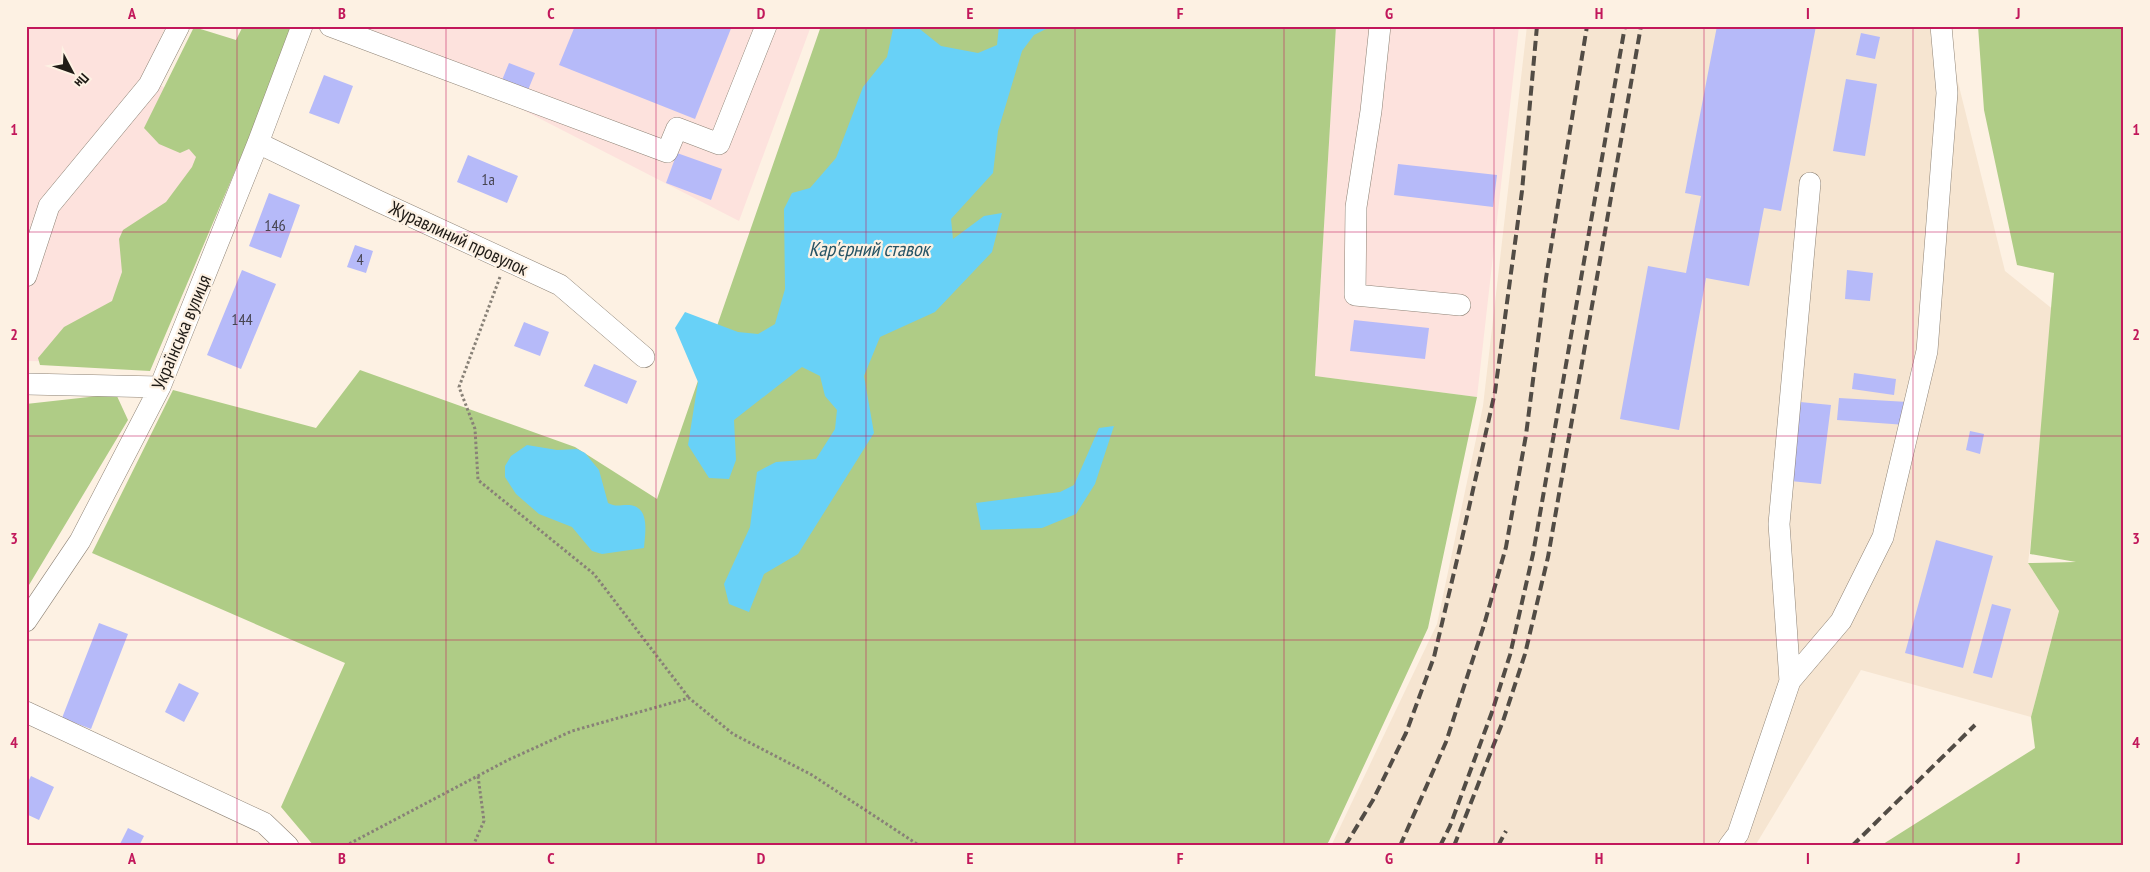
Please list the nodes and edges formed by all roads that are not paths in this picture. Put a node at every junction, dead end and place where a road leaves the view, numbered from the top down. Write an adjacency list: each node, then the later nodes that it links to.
1 (179, 26): 9 (street)
2 (302, 26): 7 (street, Українська вулиця)
3 (330, 26): 4 (street)
4 (766, 26)
5 (1380, 26): 10 (street)
6 (1941, 26): 15 (street)
7 (258, 142): 11 (street, Журавлиний провулок); 13 (street, Українська вулиця)
8 (1810, 183): 15 (street)
9 (28, 266)
10 (1460, 305)
11 (644, 357)
12 (26, 384): 13 (street)
13 (160, 387): 14 (street, Українська вулиця)
14 (26, 621)
15 (1790, 680): 18 (street)
16 (26, 712): 17 (street)
17 (288, 846)
18 (1729, 846)

